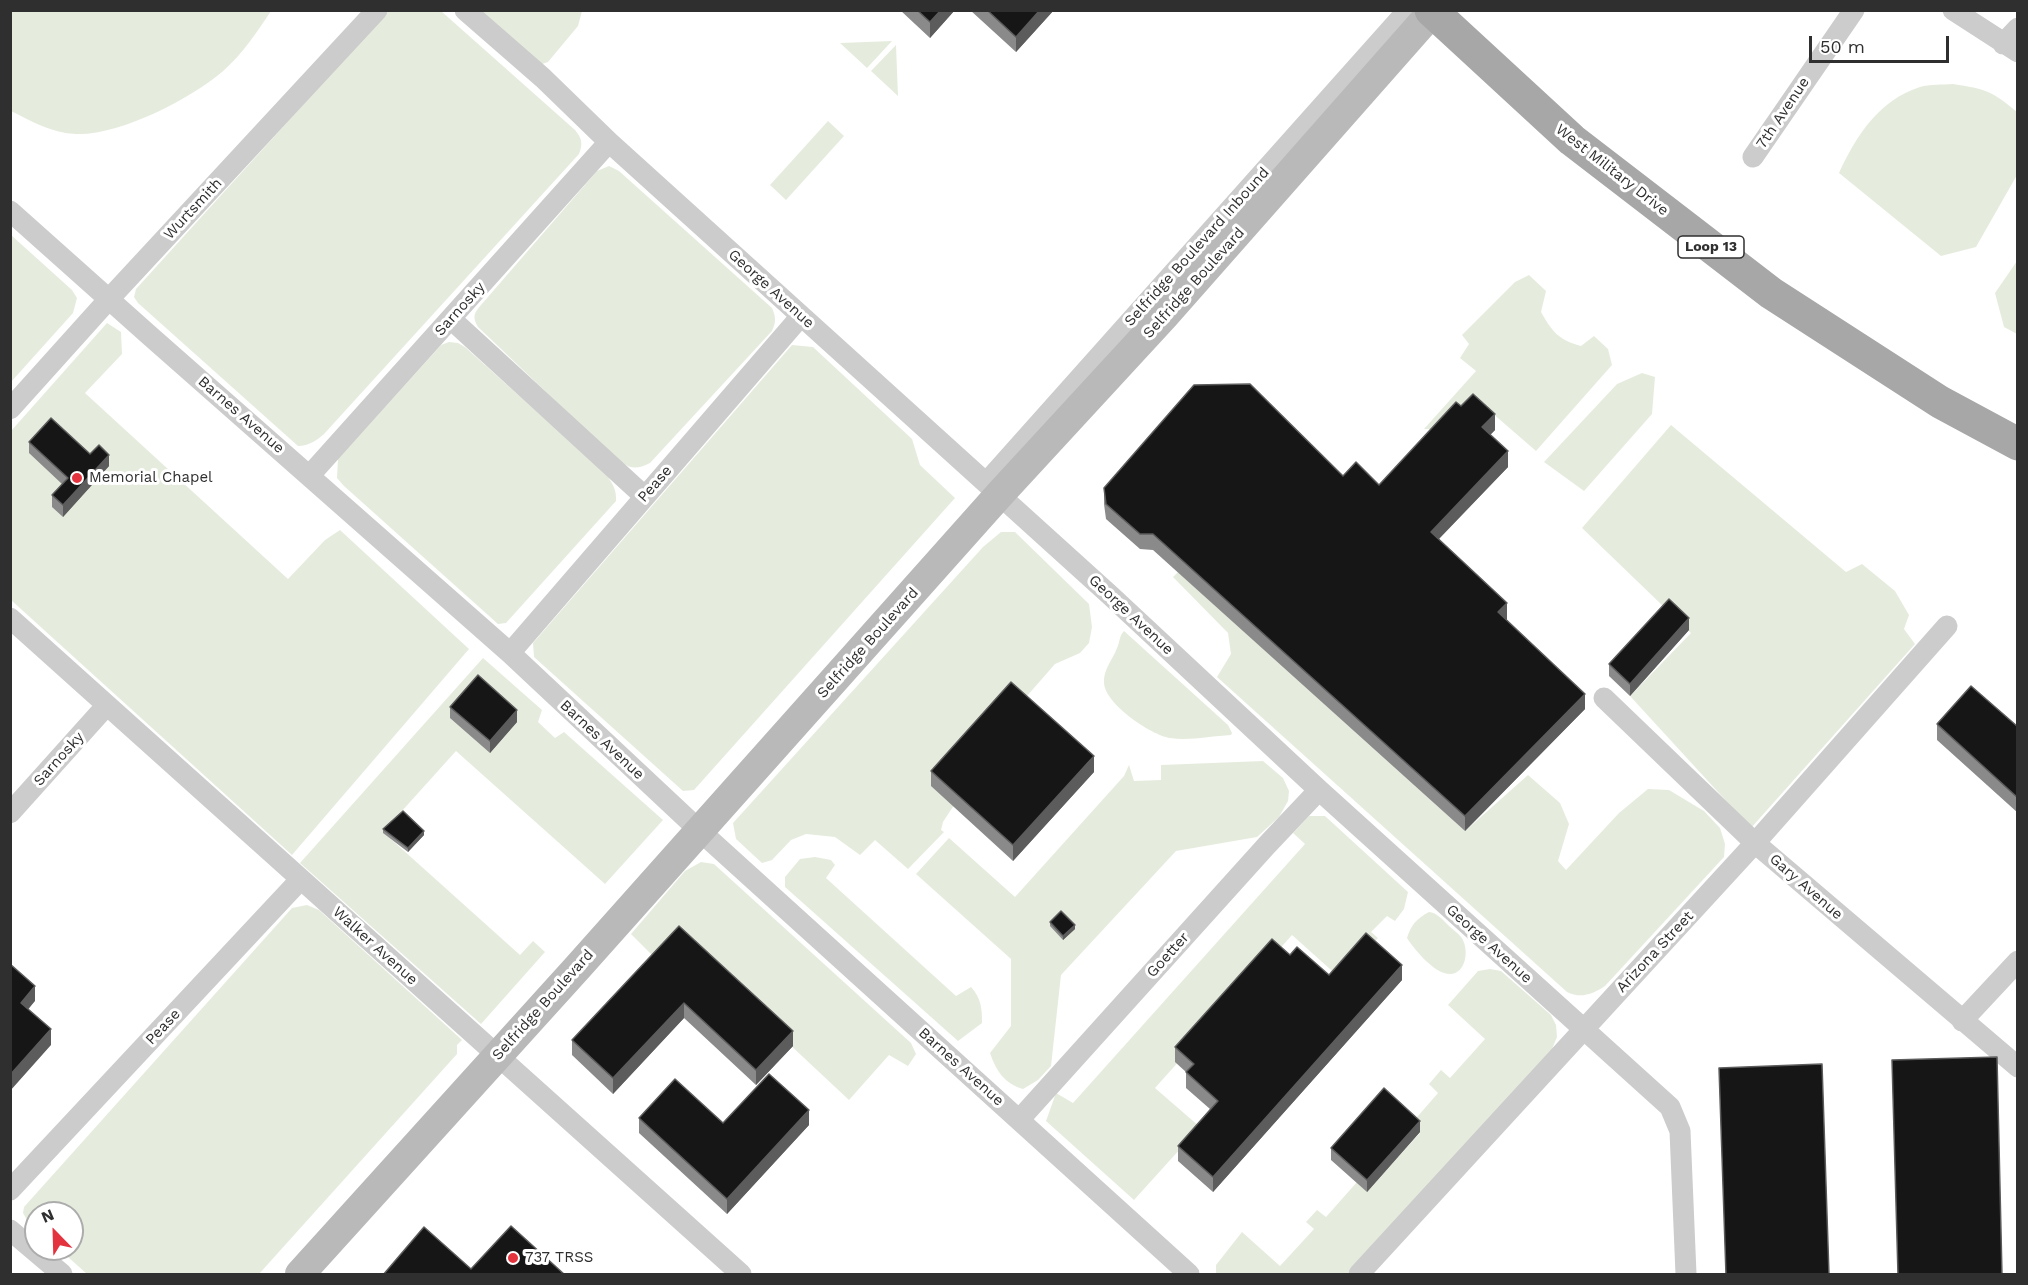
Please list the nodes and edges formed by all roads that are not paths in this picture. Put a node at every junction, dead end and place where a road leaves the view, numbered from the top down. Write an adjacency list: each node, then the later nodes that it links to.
1 (377, 10): 11 (street, Wurtsmith)
2 (465, 10): 8 (street, George Avenue)
3 (1854, 10): 9 (street, 7th Avenue)
4 (1953, 10): 7 (street)
5 (1425, 11): 15 (main road, West Military Drive / Loop 13); 17 (street, Selfridge Boulevard)
6 (2018, 28): 7 (street)
7 (2010, 48)
8 (609, 142): 12 (street, George Avenue); 13 (street, Sarnosky)
9 (1753, 157)
10 (10, 211): 11 (street, Barnes Avenue)
11 (110, 298): 14 (street, Wurtsmith); 16 (street, Barnes Avenue)
12 (801, 316): 17 (street, George Avenue); 18 (street, Pease)
13 (451, 319): 16 (street, Sarnosky); 18 (street)
14 (10, 409)
15 (2018, 444)
16 (310, 475): 21 (street, Barnes Avenue)
17 (993, 489): 24 (street, George Avenue); 26 (street, Selfridge Boulevard)
18 (644, 496): 21 (street, Pease)
19 (10, 618): 23 (street, Walker Avenue)
20 (1947, 626): 27 (street, Arizona Street)
21 (510, 653): 26 (street, Barnes Avenue)
22 (1604, 698): 27 (street, Gary Avenue)
23 (107, 705): 25 (street, Sarnosky); 28 (street, Walker Avenue)
24 (1319, 790): 31 (street, George Avenue); 34 (street, Goetter)
25 (10, 813)
26 (700, 831): 32 (street, Selfridge Boulevard); 34 (street, Barnes Avenue)
27 (1755, 843): 30 (street, Gary Avenue); 31 (street, Arizona Street)
28 (300, 879): 32 (street, Walker Avenue); 35 (street, Pease)
29 (2018, 961): 30 (street)
30 (1962, 1021): 33 (street, Gary Avenue)
31 (1584, 1029): 41 (street, Arizona Street); 42 (street, George Avenue)
32 (498, 1056): 38 (street, Selfridge Boulevard); 39 (street, Walker Avenue)
33 (2018, 1067)
34 (1019, 1120): 40 (street, Barnes Avenue)
35 (10, 1190)
36 (10, 1230): 37 (street)
37 (62, 1275)
38 (300, 1275)
39 (741, 1275)
40 (1189, 1275)
41 (1359, 1275)
42 (1686, 1275)

